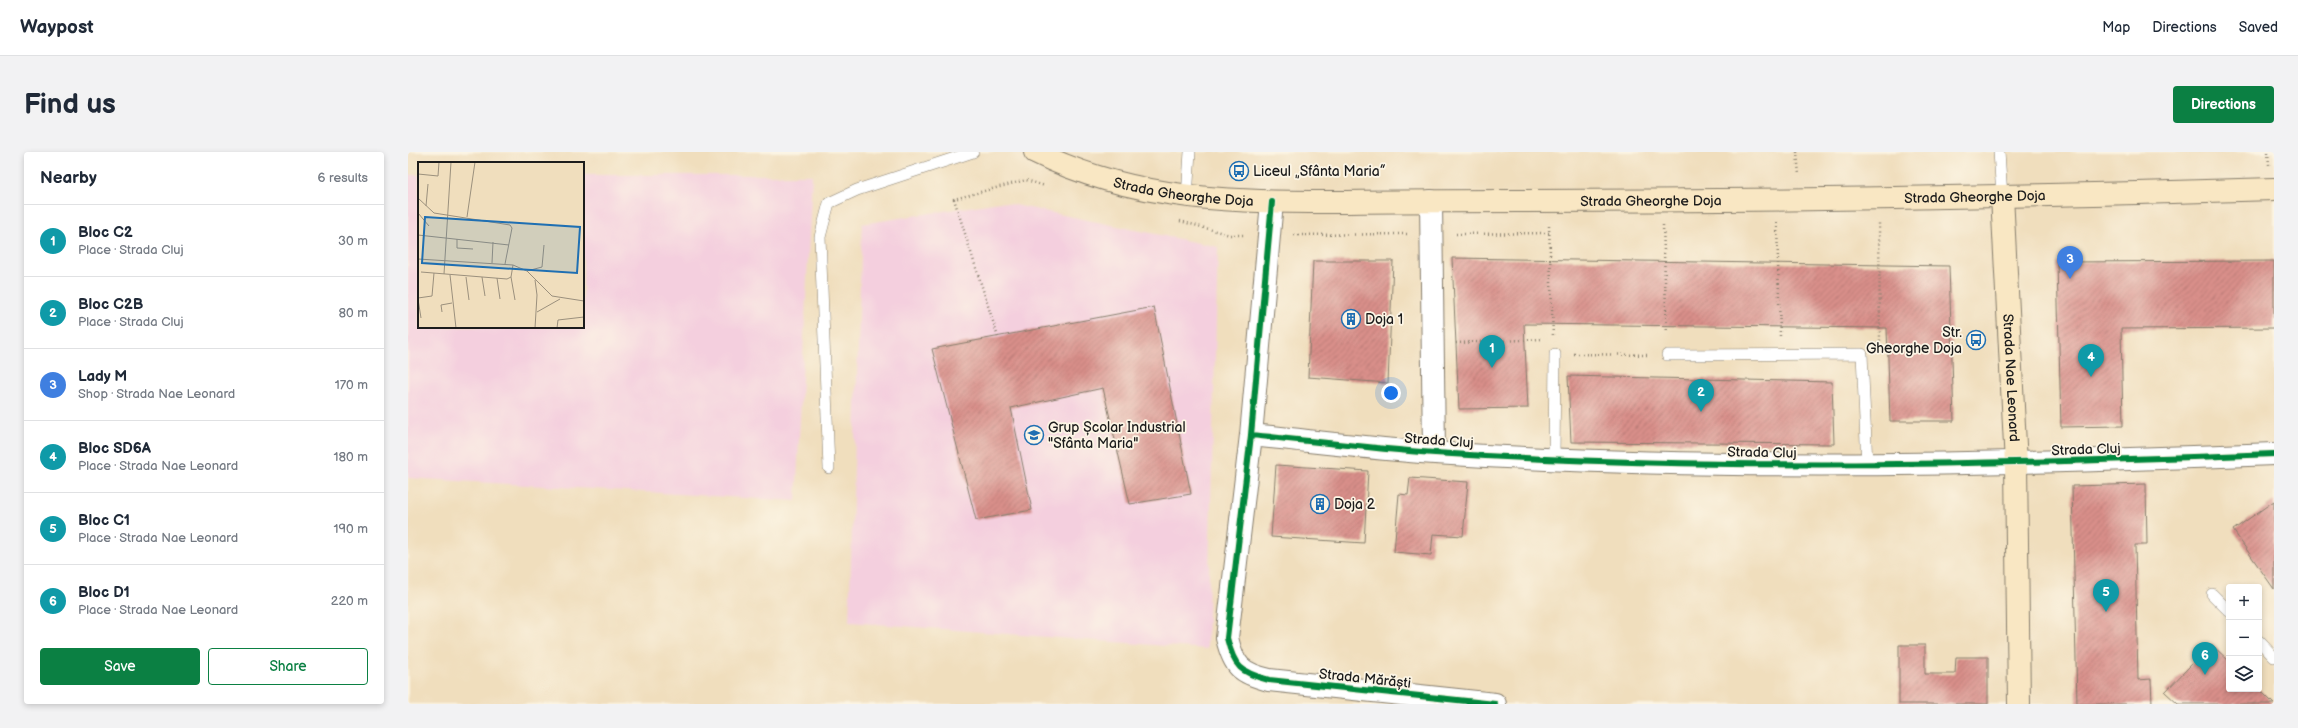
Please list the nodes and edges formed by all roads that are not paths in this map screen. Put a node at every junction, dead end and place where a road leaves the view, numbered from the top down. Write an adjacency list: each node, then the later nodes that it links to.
1 (973, 152): 18 (lane)
2 (1035, 152): 7 (main road, Strada Gheorghe Doja)
3 (1190, 152): 7 (lane)
4 (1999, 152): 6 (lane)
5 (2274, 189): 6 (main road, Strada Gheorghe Doja)
6 (2002, 196): 8 (main road, Strada Gheorghe Doja); 16 (main road, Strada Nae Leonard)
7 (1187, 198): 9 (main road, Strada Gheorghe Doja)
8 (1431, 201): 9 (main road, Strada Gheorghe Doja); 13 (street, Strada Cluj)
9 (1272, 202): 12 (street)
10 (1555, 354): 15 (lane)
11 (1667, 355): 17 (lane)
12 (1251, 435): 13 (street, Strada Cluj); 23 (street, Strada Mărăști)
13 (1434, 453): 15 (street, Strada Cluj)
14 (2274, 454): 16 (street, Strada Cluj)
15 (1554, 458): 17 (street, Strada Cluj)
16 (2016, 464): 17 (street, Strada Cluj); 24 (main road, Strada Nae Leonard)
17 (1867, 465)
18 (829, 468)
19 (2212, 594): 20 (lane)
20 (2226, 608)
21 (2262, 645): 22 (lane)
22 (2274, 657)
23 (1495, 704)
24 (2019, 704)

